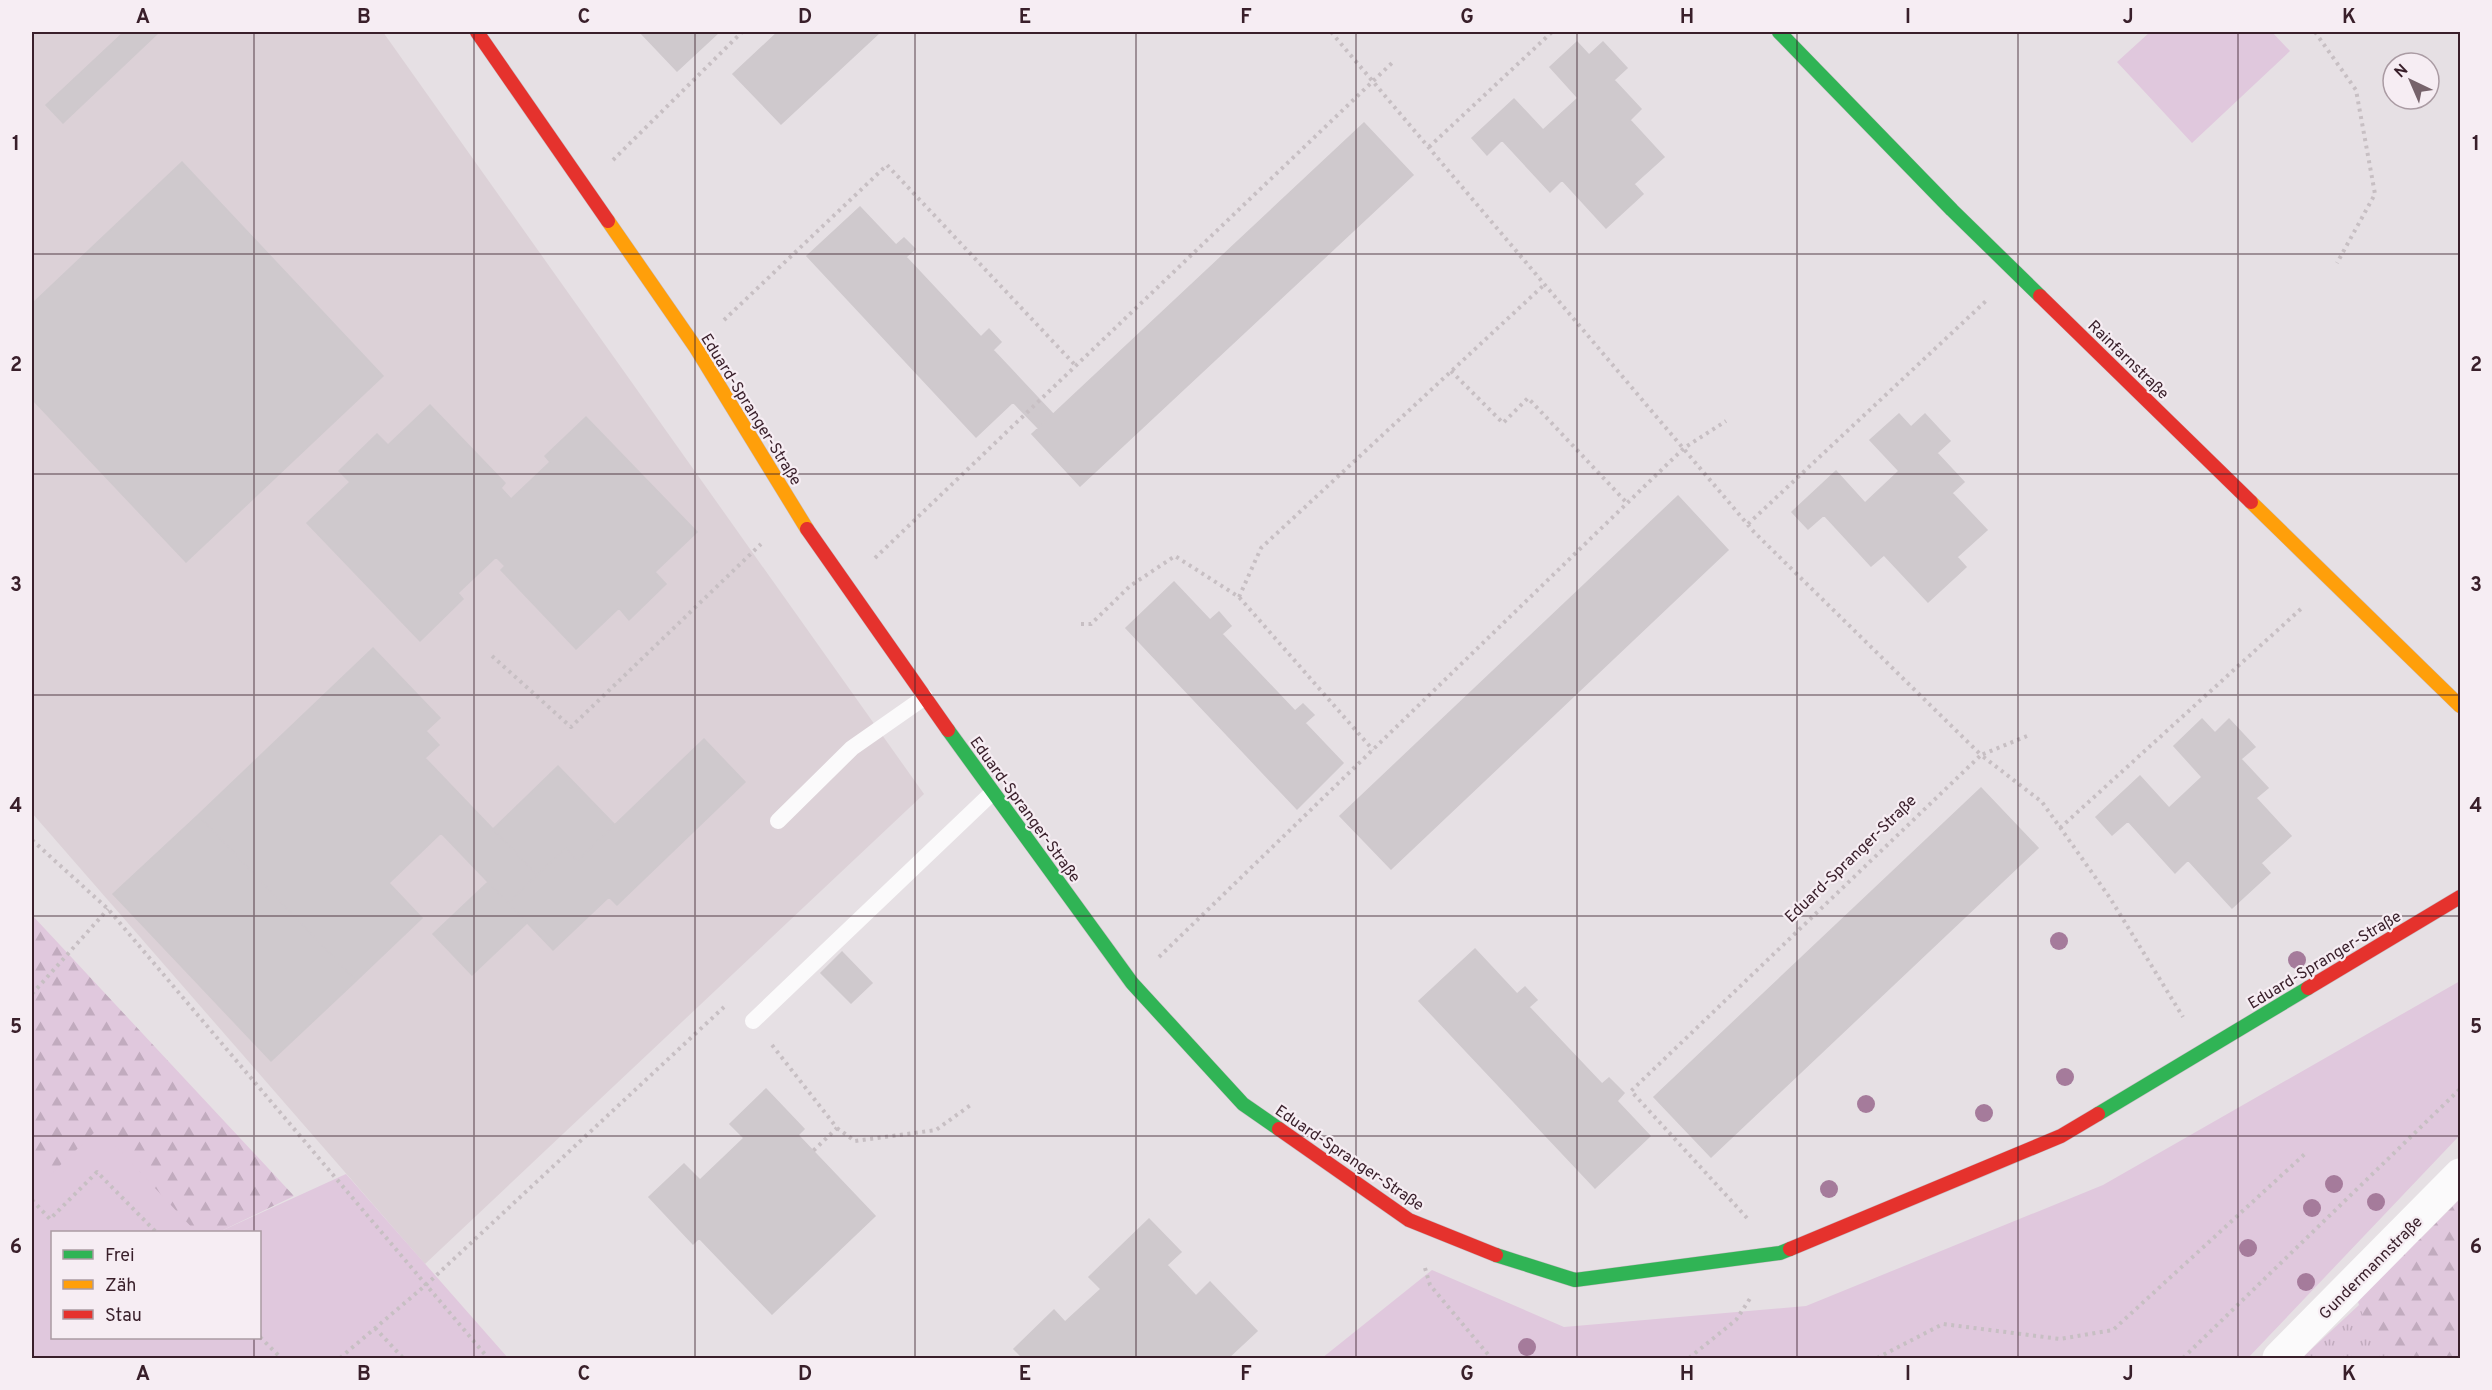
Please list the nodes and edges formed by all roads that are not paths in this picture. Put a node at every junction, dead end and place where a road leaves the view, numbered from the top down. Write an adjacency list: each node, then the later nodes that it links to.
1 (477, 32): 3 (street, Eduard-Spranger-Straße)
2 (1779, 32): 4 (street, Rainfarnstraße)
3 (925, 697): 5 (street, Eduard-Spranger-Straße); 6 (lane)
4 (2460, 705)
5 (992, 793): 7 (street, Eduard-Spranger-Straße); 8 (lane)
6 (778, 821)
7 (2460, 897)
8 (753, 1021)
9 (2460, 1175): 10 (street, Gundermannstraße)
10 (2279, 1359)

